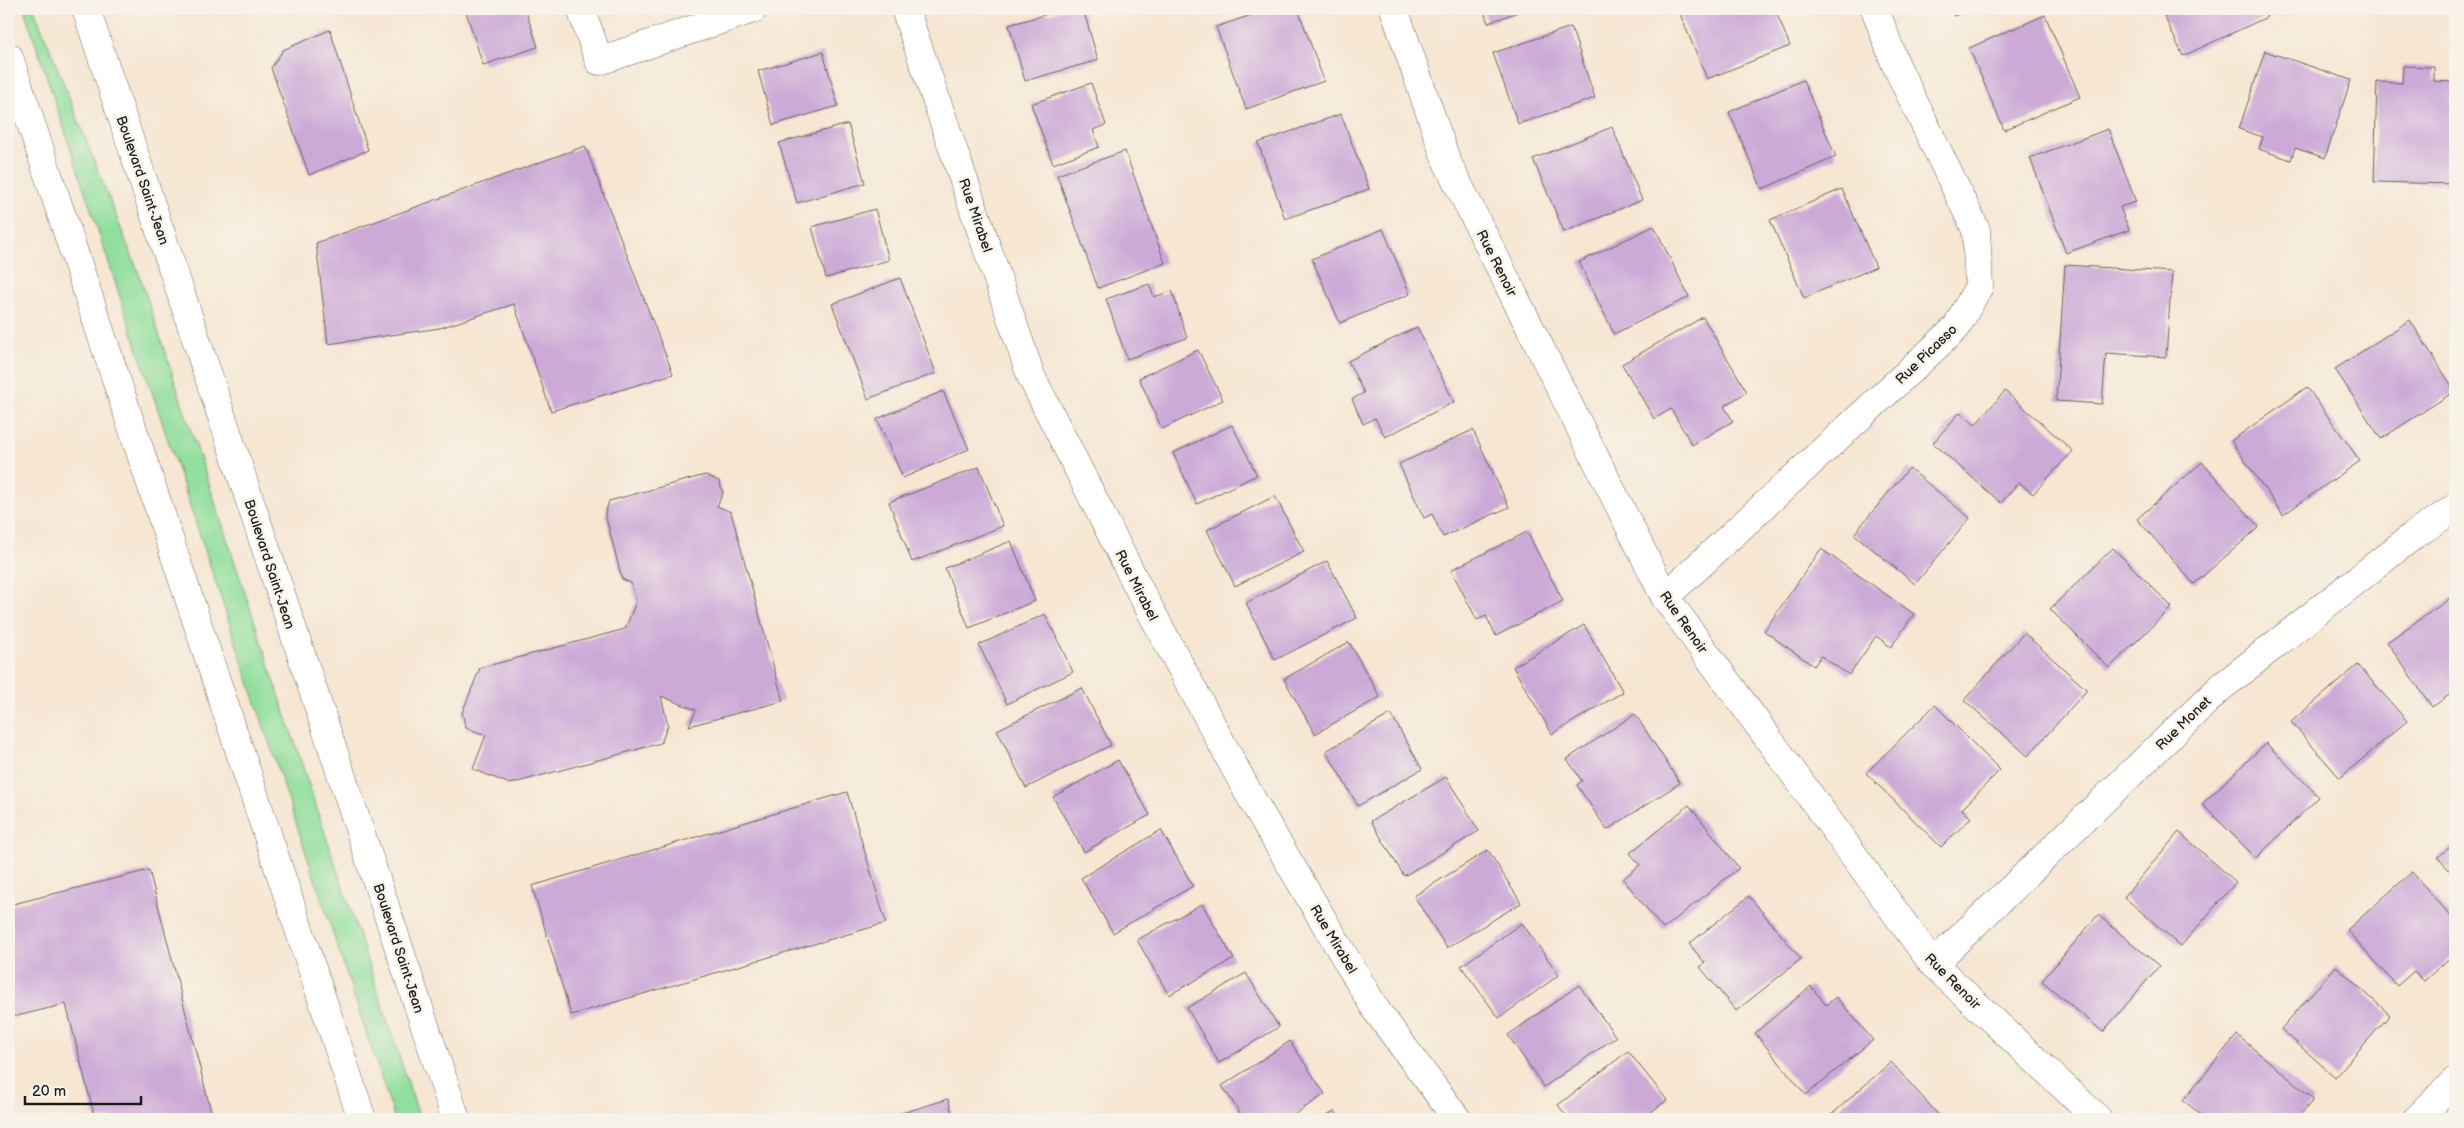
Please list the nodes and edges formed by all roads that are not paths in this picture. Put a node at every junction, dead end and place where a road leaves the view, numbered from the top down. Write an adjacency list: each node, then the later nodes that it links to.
1 (86, 9): 13 (street, Boulevard Saint-Jean)
2 (581, 9): 3 (street)
3 (753, 9)
4 (905, 9): 14 (street, Rue Mirabel)
5 (1394, 9): 9 (street, Rue Renoir)
6 (1875, 9): 9 (street, Rue Picasso)
7 (9, 57): 12 (street)
8 (2455, 508): 10 (street, Rue Monet)
9 (1665, 597): 10 (street, Rue Renoir)
10 (1933, 964): 15 (street, Rue Renoir)
11 (2455, 1081): 16 (street)
12 (362, 1119)
13 (456, 1119)
14 (1457, 1119)
15 (2098, 1119)
16 (2417, 1119)

